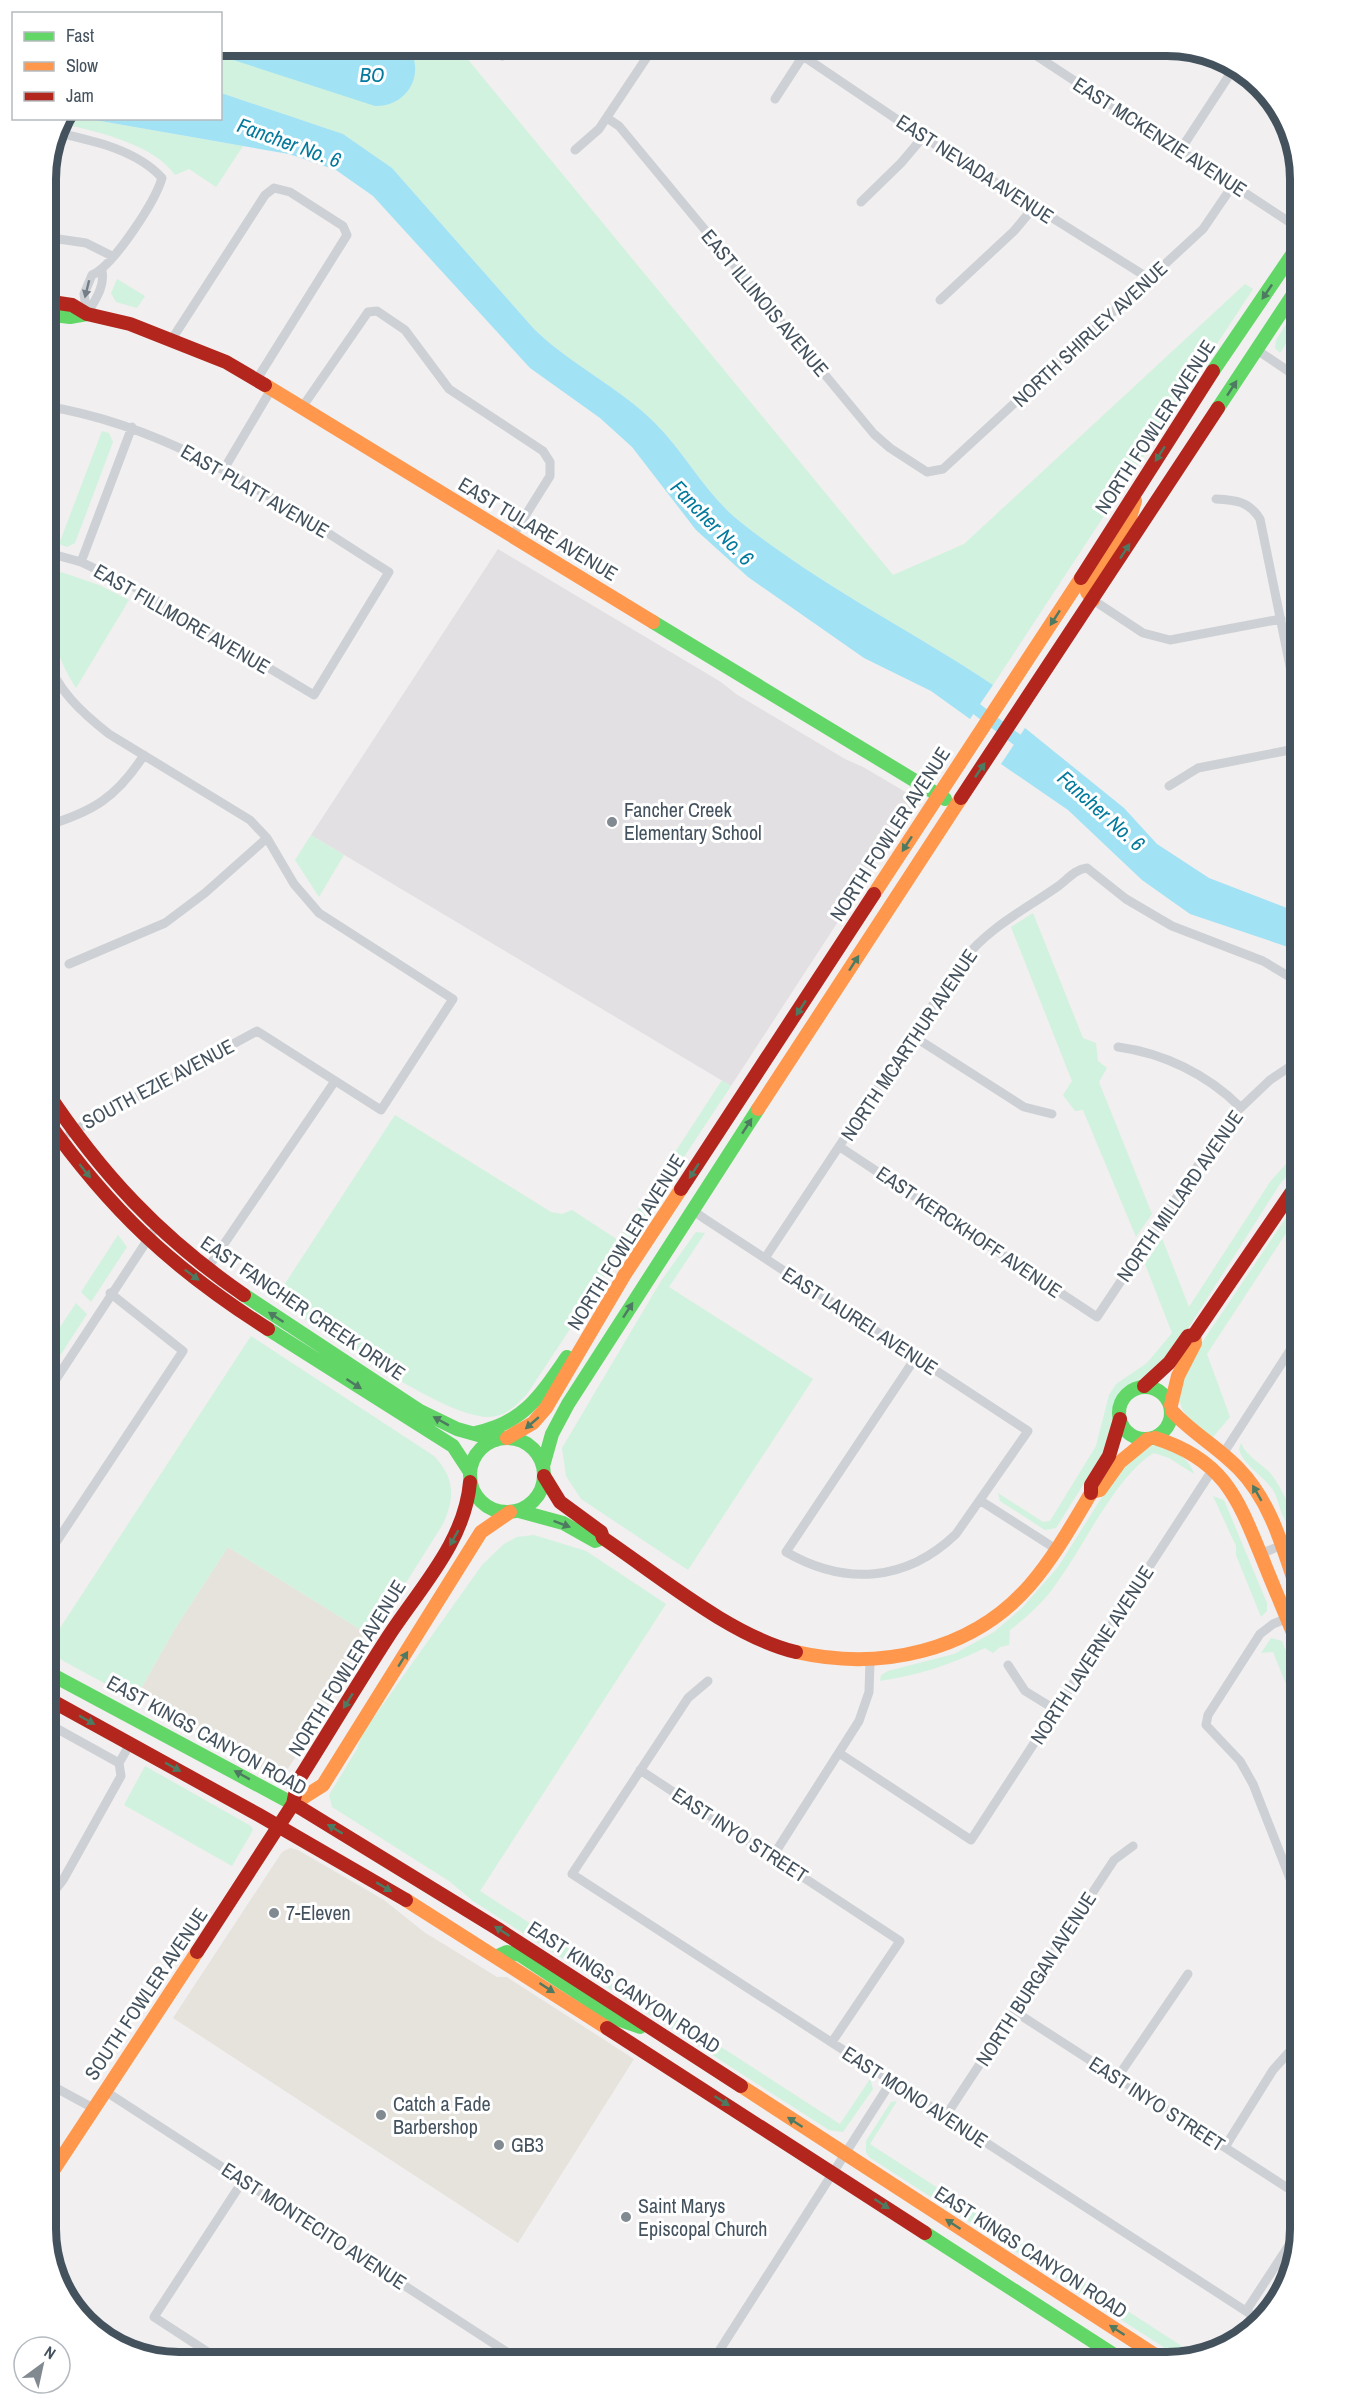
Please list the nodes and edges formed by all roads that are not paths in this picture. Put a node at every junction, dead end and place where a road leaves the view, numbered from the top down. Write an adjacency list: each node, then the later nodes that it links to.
1 (648, 56): 6 (street)
2 (803, 56): 5 (street); 8 (street, EAST NEVADA AVENUE)
3 (1037, 56): 9 (street, EAST MCKENZIE AVENUE)
4 (1230, 73): 9 (street)
5 (775, 99)
6 (607, 118): 10 (street); 33 (street, EAST ILLINOIS AVENUE)
7 (64, 135): 16 (street)
8 (923, 137): 12 (street); 13 (street, EAST NEVADA AVENUE)
9 (1180, 149): 11 (street, EAST MCKENZIE AVENUE)
10 (575, 150)
11 (1233, 185): 14 (street, EAST MCKENZIE AVENUE); 18 (street, NORTH SHIRLEY AVENUE)
12 (861, 202)
13 (1034, 207): 18 (street, EAST NEVADA AVENUE); 20 (street)
14 (1290, 222)
15 (56, 239): 16 (street)
16 (112, 256): 22 (street)
17 (1290, 258): 34 (main road, NORTH FOWLER AVENUE, one-way to 34)
18 (1150, 279): 33 (street, NORTH SHIRLEY AVENUE)
19 (1290, 299): 25 (main road, NORTH FOWLER AVENUE)
20 (940, 300)
21 (56, 303): 22 (main road, EAST TULARE AVENUE)
22 (87, 314): 23 (main road, EAST TULARE AVENUE); 24 (main road, EAST TULARE AVENUE)
23 (56, 315)
24 (172, 339): 27 (main road, EAST TULARE AVENUE); 27 (street)
25 (1257, 350): 26 (street); 39 (main road, NORTH FOWLER AVENUE, one-way to 25)
26 (1290, 372)
27 (257, 379): 28 (main road, EAST TULARE AVENUE)
28 (272, 388): 29 (main road, EAST TULARE AVENUE); 32 (street)
29 (303, 406): 36 (main road, EAST TULARE AVENUE); 36 (street)
30 (56, 408): 31 (street, EAST PLATT AVENUE)
31 (132, 427): 32 (street, EAST PLATT AVENUE); 38 (street)
32 (224, 469): 43 (street, EAST PLATT AVENUE)
33 (936, 472)
34 (1140, 485): 39 (main road); 47 (main road, NORTH FOWLER AVENUE, one-way to 47)
35 (1216, 499): 40 (street)
36 (512, 537): 47 (main road, EAST TULARE AVENUE)
37 (56, 555): 38 (street, EAST FILLMORE AVENUE)
38 (81, 562): 43 (street, EAST FILLMORE AVENUE)
39 (1093, 600): 40 (street); 48 (main road, NORTH FOWLER AVENUE, one-way to 39)
40 (1281, 619): 41 (street)
41 (1290, 655)
42 (56, 683): 45 (street)
43 (314, 696)
44 (1290, 750): 46 (street)
45 (144, 754): 49 (street); 50 (street)
46 (1169, 786)
47 (939, 795): 48 (main road, EAST TULARE AVENUE); 70 (main road, NORTH FOWLER AVENUE, one-way to 70)
48 (956, 806): 65 (main road, NORTH FOWLER AVENUE, one-way to 48)
49 (56, 822)
50 (267, 838): 51 (street); 56 (street)
51 (69, 964)
52 (1290, 977): 53 (street, NORTH MCARTHUR AVENUE)
53 (913, 1036): 59 (street); 63 (street, NORTH MCARTHUR AVENUE)
54 (1118, 1047): 58 (street)
55 (1290, 1067): 58 (street, NORTH MILLARD AVENUE)
56 (335, 1082): 60 (street, SOUTH EZIE AVENUE); 69 (street)
57 (56, 1106): 60 (main road, EAST FANCHER CREEK DRIVE)
58 (1240, 1107): 72 (street, NORTH MILLARD AVENUE)
59 (1052, 1114)
60 (72, 1131): 62 (street, SOUTH EZIE AVENUE); 66 (main road, EAST FANCHER CREEK DRIVE)
61 (56, 1134): 62 (main road, EAST FANCHER CREEK DRIVE)
62 (60, 1140): 67 (main road, EAST FANCHER CREEK DRIVE, one-way to 67)
63 (840, 1147): 68 (street, NORTH MCARTHUR AVENUE); 72 (street, EAST KERCKHOFF AVENUE)
64 (1290, 1195): 73 (main road)
65 (692, 1210): 68 (street, EAST LAUREL AVENUE); 85 (main road, NORTH FOWLER AVENUE, one-way to 65)
66 (156, 1227): 67 (street); 69 (main road, EAST FANCHER CREEK DRIVE)
67 (146, 1239): 71 (street); 86 (main road, EAST FANCHER CREEK DRIVE, one-way to 86)
68 (765, 1258): 75 (street, EAST LAUREL AVENUE)
69 (207, 1269): 80 (main road, EAST FANCHER CREEK DRIVE, one-way to 69)
70 (626, 1274): 80 (main road); 82 (main road, NORTH FOWLER AVENUE, one-way to 82)
71 (110, 1293): 76 (street); 92 (street)
72 (1097, 1317)
73 (1194, 1335): 77 (main road); 78 (main road)
74 (1290, 1351): 83 (street)
75 (916, 1357): 88 (street, EAST LAUREL AVENUE); 88 (street)
76 (56, 1378)
77 (1144, 1386): 78 (main road); 79 (main road)
78 (1171, 1408): 81 (main road); 83 (main road)
79 (1120, 1419): 81 (main road); 87 (main road)
80 (467, 1434): 82 (main road, EAST FANCHER CREEK DRIVE)
81 (1151, 1438): 84 (main road); 87 (main road)
82 (501, 1439): 85 (main road); 86 (main road)
83 (1223, 1455): 93 (main road, one-way to 83)
84 (1213, 1469): 95 (main road); 104 (street, NORTH LAVERNE AVENUE)
85 (544, 1471): 89 (main road); 90 (main road)
86 (470, 1477): 89 (main road); 110 (main road, NORTH FOWLER AVENUE, one-way to 110)
87 (1092, 1492): 94 (main road)
88 (981, 1501): 94 (street)
89 (514, 1512): 90 (main road, one-way to 90); 110 (main road, one-way to 89)
90 (603, 1538): 99 (main road)
91 (1290, 1542): 93 (street)
92 (56, 1543)
93 (1281, 1546): 95 (street); 96 (main road)
94 (1056, 1549): 99 (main road)
95 (1261, 1554): 97 (main road)
96 (1290, 1571)
97 (1290, 1608)
98 (1290, 1618): 114 (street)
99 (870, 1662): 107 (street)
100 (1008, 1665): 104 (street)
101 (56, 1677): 110 (main road, EAST KINGS CANYON ROAD, one-way to 101)
102 (708, 1681): 109 (street)
103 (56, 1703): 106 (main road, EAST KINGS CANYON ROAD, one-way to 106)
104 (1056, 1710): 107 (street, NORTH LAVERNE AVENUE)
105 (56, 1728): 108 (street)
106 (130, 1743): 108 (street); 111 (main road, EAST KINGS CANYON ROAD, one-way to 111)
107 (839, 1753): 113 (street)
108 (119, 1763): 115 (street)
109 (640, 1770): 113 (street, EAST INYO STREET); 120 (street, EAST MONO AVENUE)
110 (293, 1804): 111 (main road, SOUTH FOWLER AVENUE); 119 (main road, EAST KINGS CANYON ROAD, one-way to 110)
111 (279, 1827): 116 (main road, EAST KINGS CANYON ROAD, one-way to 116); 125 (main road, SOUTH FOWLER AVENUE)
112 (1133, 1846): 118 (street, NORTH BURGAN AVENUE)
113 (773, 1856): 120 (street, EAST INYO STREET)
114 (1290, 1878)
115 (56, 1886)
116 (498, 1956): 119 (main road); 131 (main road, EAST KINGS CANYON ROAD, one-way to 131)
117 (1188, 1974): 122 (street)
118 (1014, 2011): 122 (street, EAST INYO STREET); 127 (street, NORTH BURGAN AVENUE)
119 (656, 2032): 129 (main road, EAST KINGS CANYON ROAD, one-way to 119)
120 (832, 2042): 123 (street, EAST MONO AVENUE)
121 (1290, 2051): 128 (street)
122 (1118, 2078): 128 (street, EAST INYO STREET)
123 (891, 2082): 127 (street, EAST MONO AVENUE); 129 (street)
124 (56, 2088): 126 (street)
125 (105, 2091): 126 (main road, SOUTH FOWLER AVENUE); 132 (street, EAST MONTECITO AVENUE)
126 (93, 2108): 130 (main road, SOUTH FOWLER AVENUE)
127 (945, 2117): 135 (street, EAST MONO AVENUE)
128 (1225, 2148): 133 (street, EAST INYO STREET)
129 (844, 2154): 131 (street); 141 (main road, EAST KINGS CANYON ROAD, one-way to 129)
130 (56, 2167)
131 (833, 2172): 139 (street); 140 (main road, EAST KINGS CANYON ROAD, one-way to 140)
132 (244, 2179): 137 (street); 138 (street, EAST MONTECITO AVENUE)
133 (1290, 2190)
134 (1287, 2248): 135 (street)
135 (1246, 2311): 136 (street, EAST MONO AVENUE)
136 (1253, 2315)
137 (206, 2351)
138 (504, 2351)
139 (719, 2352)
140 (1110, 2352)
141 (1150, 2352)

